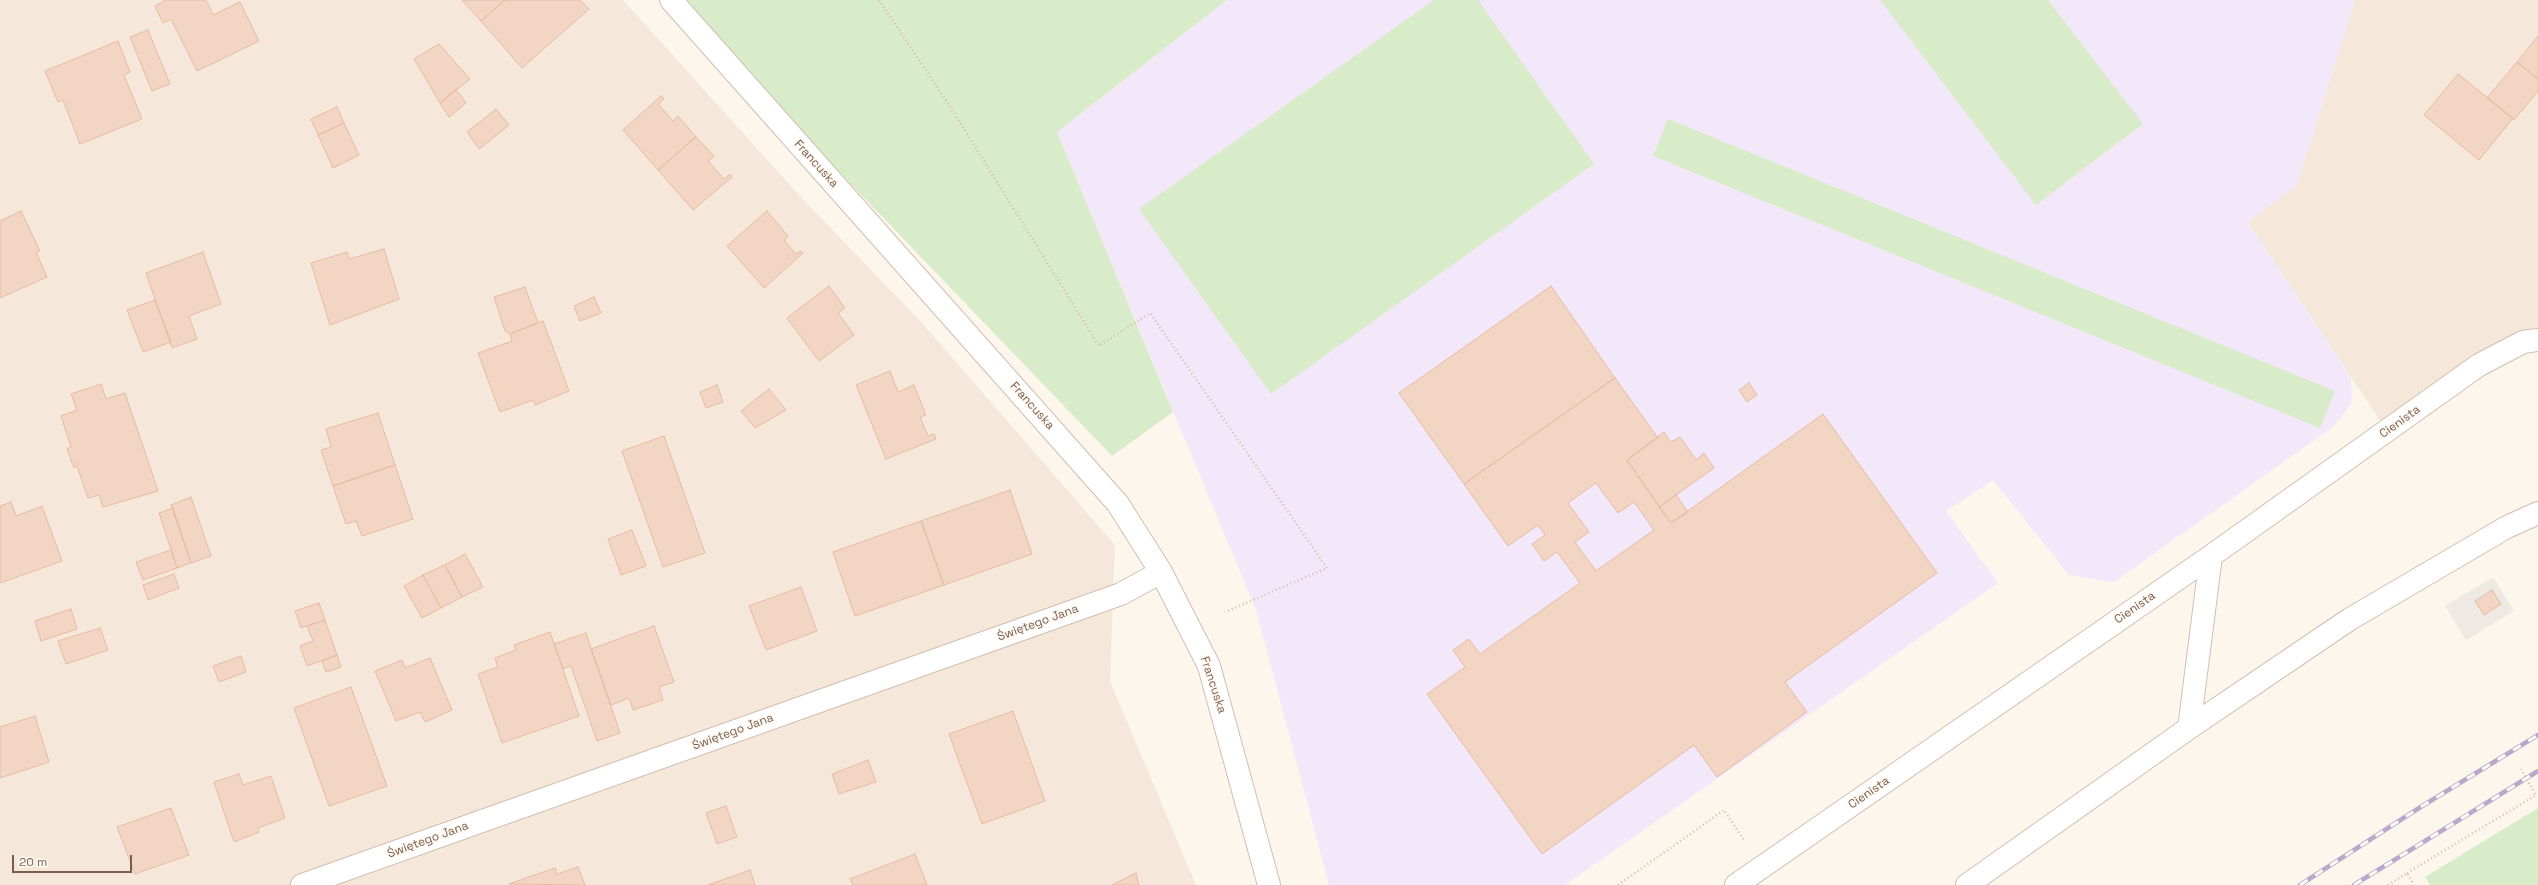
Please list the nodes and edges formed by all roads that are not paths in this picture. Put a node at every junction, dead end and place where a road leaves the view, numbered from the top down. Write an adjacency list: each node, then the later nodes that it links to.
1 (671, 0): 5 (street, Francuska)
2 (2538, 340): 4 (street, Cienista)
3 (2538, 513): 6 (street)
4 (2211, 556): 6 (street); 9 (street, Cienista)
5 (1161, 572): 7 (street, Świętego Jana); 8 (street, Francuska)
6 (2189, 728): 10 (street)
7 (302, 885)
8 (1269, 885)
9 (1736, 885)
10 (1967, 885)

